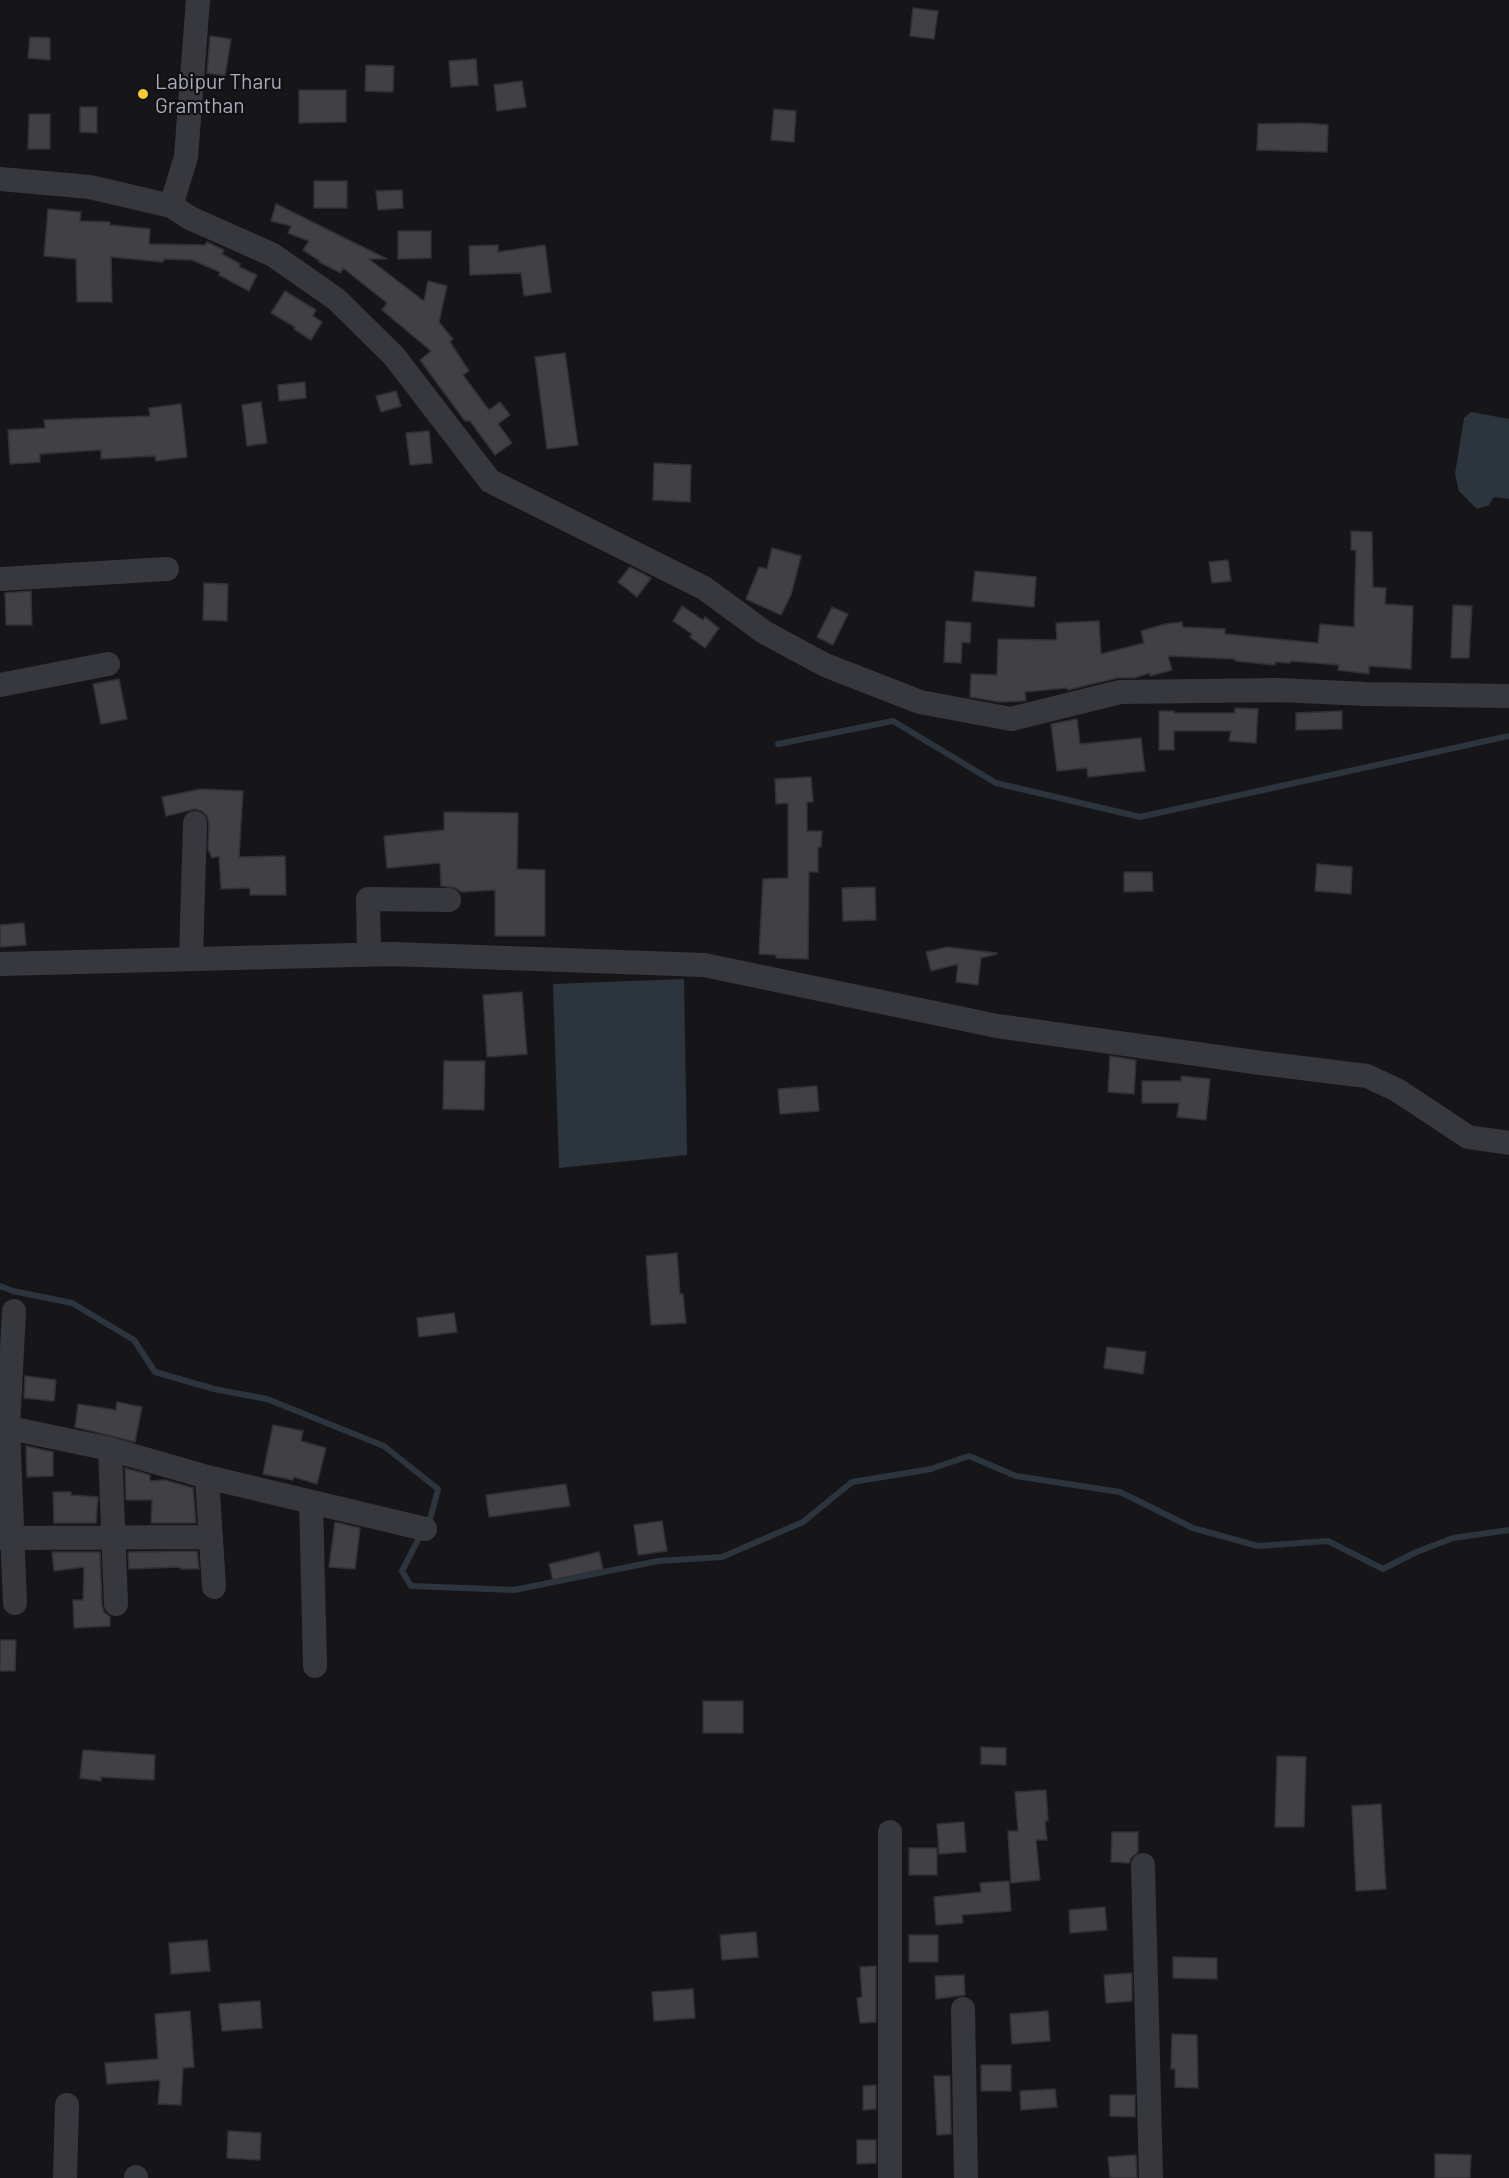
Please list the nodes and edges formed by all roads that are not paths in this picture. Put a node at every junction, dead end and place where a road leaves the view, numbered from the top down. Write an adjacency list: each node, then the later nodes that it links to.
1 (198, 0): 3 (street)
2 (0, 179): 3 (street)
3 (171, 206): 8 (street)
4 (167, 569): 5 (street)
5 (0, 579)
6 (108, 664): 7 (street)
7 (0, 685)
8 (1509, 696)
9 (195, 824): 12 (street)
10 (449, 900): 11 (street)
11 (369, 954): 12 (street); 14 (street)
12 (191, 958): 13 (street)
13 (0, 964)
14 (1509, 1143)
15 (14, 1311): 16 (street)
16 (4, 1427): 17 (street); 22 (street)
17 (110, 1449): 18 (street); 23 (street)
18 (207, 1477): 19 (street); 21 (street)
19 (311, 1502): 20 (street); 27 (street)
20 (425, 1529)
21 (211, 1537): 23 (street); 24 (street)
22 (6, 1538): 23 (street); 25 (street)
23 (114, 1538): 26 (street)
24 (214, 1587)
25 (15, 1603)
26 (116, 1604)
27 (315, 1666)
28 (890, 1832): 33 (street)
29 (1143, 1865): 35 (street)
30 (963, 2009): 34 (street)
31 (67, 2105): 32 (street)
32 (65, 2178)
33 (891, 2178)
34 (966, 2178)
35 (1151, 2178)

